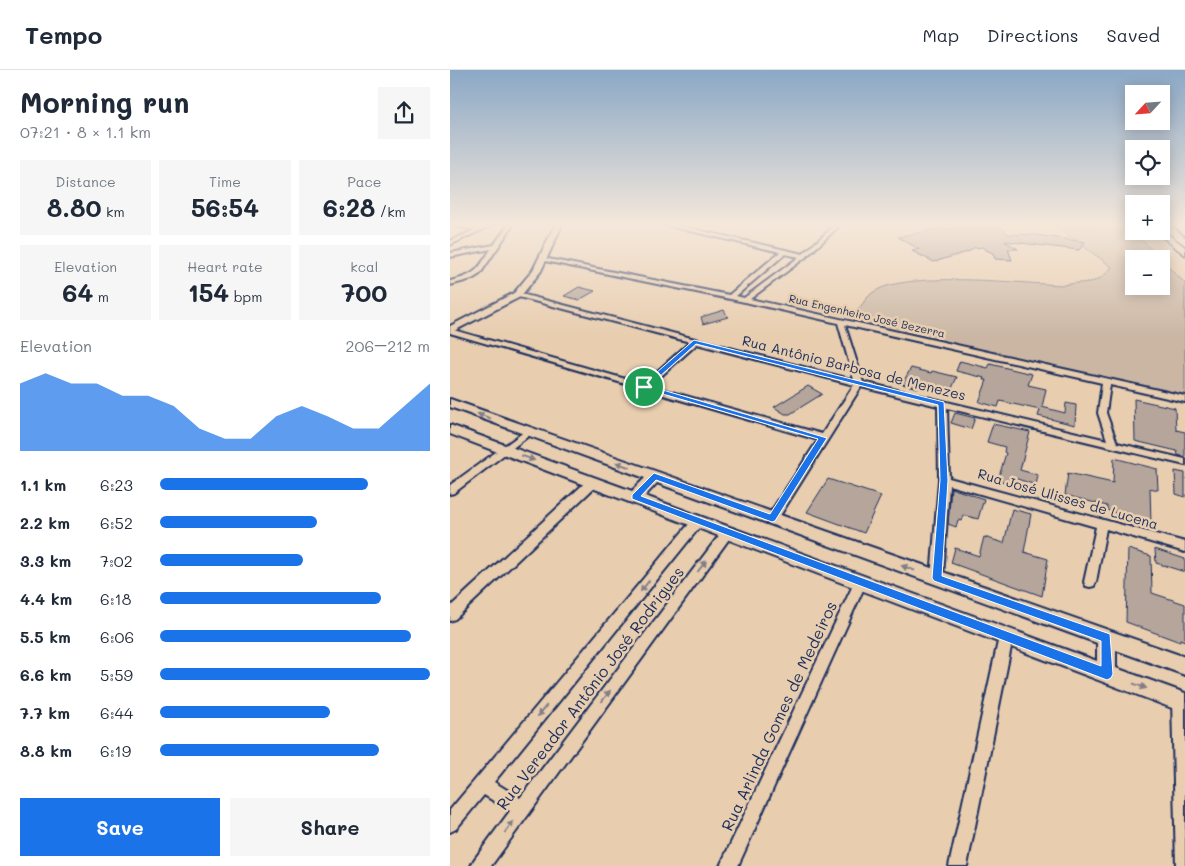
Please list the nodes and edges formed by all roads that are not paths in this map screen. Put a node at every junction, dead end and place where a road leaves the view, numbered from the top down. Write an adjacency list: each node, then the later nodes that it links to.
1 (485, 262): 6 (street)
2 (542, 262): 7 (street)
3 (554, 262): 8 (street, Rua Engenheiro José Bezerra)
4 (772, 262): 8 (street)
5 (796, 262): 9 (street)
6 (450, 283)
7 (517, 295): 11 (street); 12 (street, Rua Antônio Barbosa de Menezes)
8 (731, 298): 9 (street, Rua Engenheiro José Bezerra)
9 (745, 300): 10 (street, Rua Engenheiro José Bezerra)
10 (841, 322): 13 (street, Rua Engenheiro José Bezerra); 14 (street)
11 (450, 330): 15 (street)
12 (694, 342): 14 (street, Rua Antônio Barbosa de Menezes); 15 (street)
13 (1106, 382): 16 (street, Rua Engenheiro José Bezerra); 22 (street)
14 (859, 384): 18 (street, Rua Antônio Barbosa de Menezes); 21 (street)
15 (644, 387): 21 (street)
16 (1185, 399)
17 (450, 403): 20 (street, one-way to 17)
18 (942, 404): 22 (street, Rua Antônio Barbosa de Menezes); 26 (street)
19 (450, 429): 23 (street)
20 (528, 432): 23 (street); 25 (street, one-way to 20)
21 (823, 438): 30 (street)
22 (1113, 444): 24 (street, Rua Antônio Barbosa de Menezes)
23 (503, 449): 27 (street, one-way to 27); 28 (street)
24 (1185, 462)
25 (654, 476): 29 (street); 30 (street)
26 (944, 480): 32 (street, Rua José Ulisses de Lucena); 35 (street)
27 (593, 482): 29 (street); 38 (street)
28 (450, 490)
29 (635, 497): 31 (street)
30 (772, 519): 35 (street, one-way to 30)
31 (698, 521): 33 (street); 44 (street, Rua Vereador Antônio José Rodrigues, one-way to 44)
32 (1102, 524): 34 (street, Rua José Ulisses de Lucena); 37 (street)
33 (728, 532): 36 (street); 45 (street, Rua Vereador Antônio José Rodrigues, one-way to 33)
34 (1185, 547)
35 (937, 578): 40 (street)
36 (861, 581): 39 (street); 48 (street, Rua Arlinda Gomes de Medeiros)
37 (1090, 582)
38 (450, 615)
39 (1006, 637): 42 (street); 49 (street)
40 (1106, 638): 41 (street); 42 (street)
41 (1185, 666)
42 (1107, 674): 43 (street, one-way to 43)
43 (1182, 702): 50 (street)
44 (482, 784): 45 (street); 46 (street, Rua Vereador Antônio José Rodrigues)
45 (522, 809): 47 (street, Rua Vereador Antônio José Rodrigues, one-way to 45)
46 (450, 823)
47 (480, 866)
48 (729, 866)
49 (958, 866)
50 (1185, 866)

